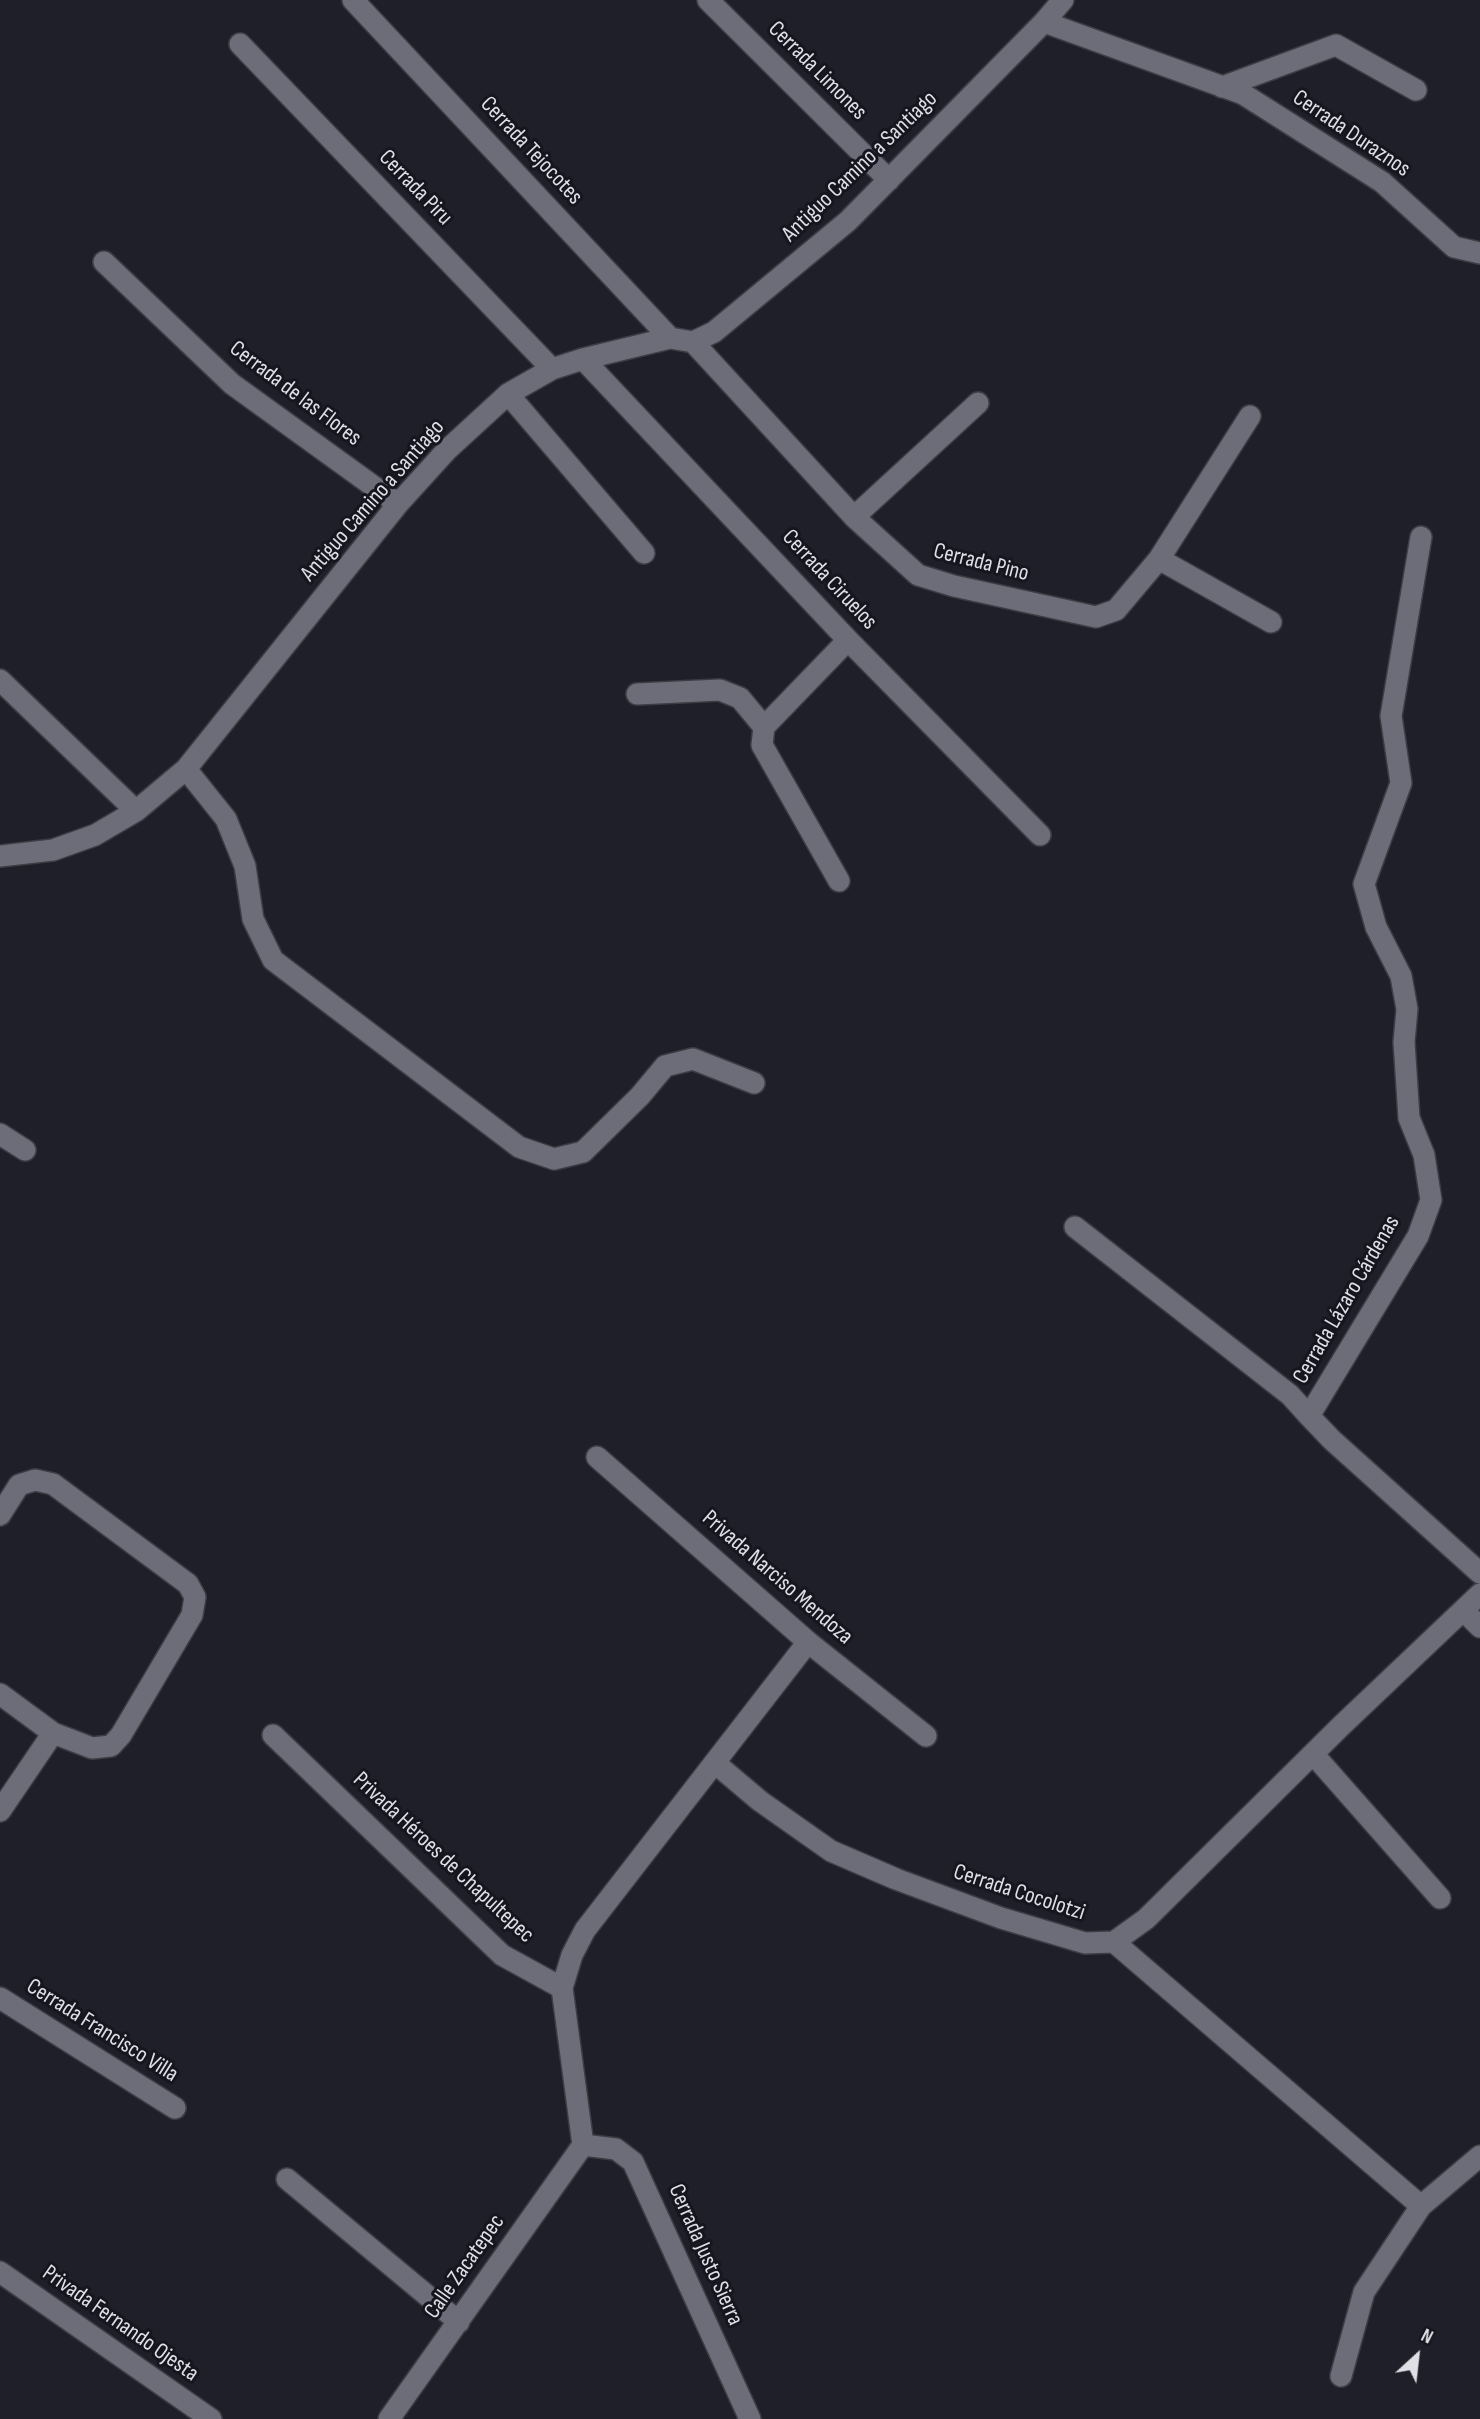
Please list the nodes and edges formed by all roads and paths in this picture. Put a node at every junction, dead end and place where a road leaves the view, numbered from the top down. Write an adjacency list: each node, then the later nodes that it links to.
1 (353, 0): 11 (street, Cerrada Tejocotes)
2 (708, 0): 8 (street, Cerrada Limones)
3 (1063, 0): 4 (street, Antiguo Camino a Santiago)
4 (1044, 22): 6 (street, Cerrada Duraznos); 8 (street, Antiguo Camino a Santiago)
5 (240, 44): 14 (street, Cerrada Piru)
6 (1222, 87): 7 (street, Cerrada Duraznos); 9 (street, Cerrada Duraznos)
7 (1416, 89)
8 (889, 180): 12 (street, Antiguo Camino a Santiago)
9 (1480, 253)
10 (104, 262): 18 (street, Cerrada de las Flores)
11 (670, 338): 12 (street, Antiguo Camino a Santiago); 13 (street, Antiguo Camino a Santiago)
12 (693, 342): 19 (street, Cerrada Pino)
13 (583, 359): 14 (street, Antiguo Camino a Santiago); 24 (street, Cerrada Ciruelos)
14 (552, 369): 15 (street, Antiguo Camino a Santiago)
15 (508, 394): 18 (street, Antiguo Camino a Santiago); 21 (street)
16 (978, 403): 19 (street)
17 (1250, 416): 22 (street, Cerrada Pino)
18 (398, 505): 28 (street, Antiguo Camino a Santiago)
19 (854, 517): 22 (street, Cerrada Pino)
20 (1421, 537): 37 (street, Cerrada Lázaro Cárdenas)
21 (644, 553)
22 (1159, 559): 23 (street)
23 (1271, 622)
24 (848, 640): 27 (street); 30 (street, Cerrada Ciruelos)
25 (0, 680): 29 (street)
26 (637, 694): 27 (street)
27 (764, 727): 32 (street)
28 (186, 769): 29 (street, Antiguo Camino a Santiago); 33 (street)
29 (136, 811): 31 (street, Antiguo Camino a Santiago)
30 (1040, 835)
31 (0, 856)
32 (839, 881)
33 (754, 1083)
34 (0, 1134): 35 (street)
35 (25, 1150)
36 (1074, 1227): 37 (street)
37 (1309, 1416): 40 (street, Cerrada Lázaro Cárdenas)
38 (597, 1457): 44 (street, Privada Narciso Mendoza)
39 (0, 1515): 46 (street)
40 (1480, 1573)
41 (1480, 1594): 42 (street)
42 (1464, 1611): 43 (street); 49 (street)
43 (1480, 1627)
44 (808, 1642): 48 (street, Privada Narciso Mendoza); 50 (street)
45 (0, 1694): 46 (street)
46 (52, 1732): 51 (street)
47 (273, 1735): 54 (street, Privada Héroes de Chapultepec)
48 (926, 1736)
49 (1314, 1755): 52 (street); 53 (street)
50 (715, 1763): 53 (street, Cerrada Cocolotzi); 54 (street)
51 (0, 1811)
52 (1440, 1898)
53 (1114, 1942): 60 (street)
54 (562, 1989): 57 (street)
55 (0, 1998): 56 (street, Cerrada Francisco Villa)
56 (175, 2108)
57 (583, 2145): 62 (street, Calle Zacatepec); 66 (street, Cerrada Justo Sierra)
58 (1480, 2156): 60 (street)
59 (287, 2179): 62 (street)
60 (1421, 2206): 63 (street)
61 (0, 2272): 64 (street, Privada Fernando Ojesta)
62 (459, 2322): 65 (street, Calle Zacatepec)
63 (1341, 2376)
64 (211, 2419)
65 (388, 2419)
66 (750, 2419)

